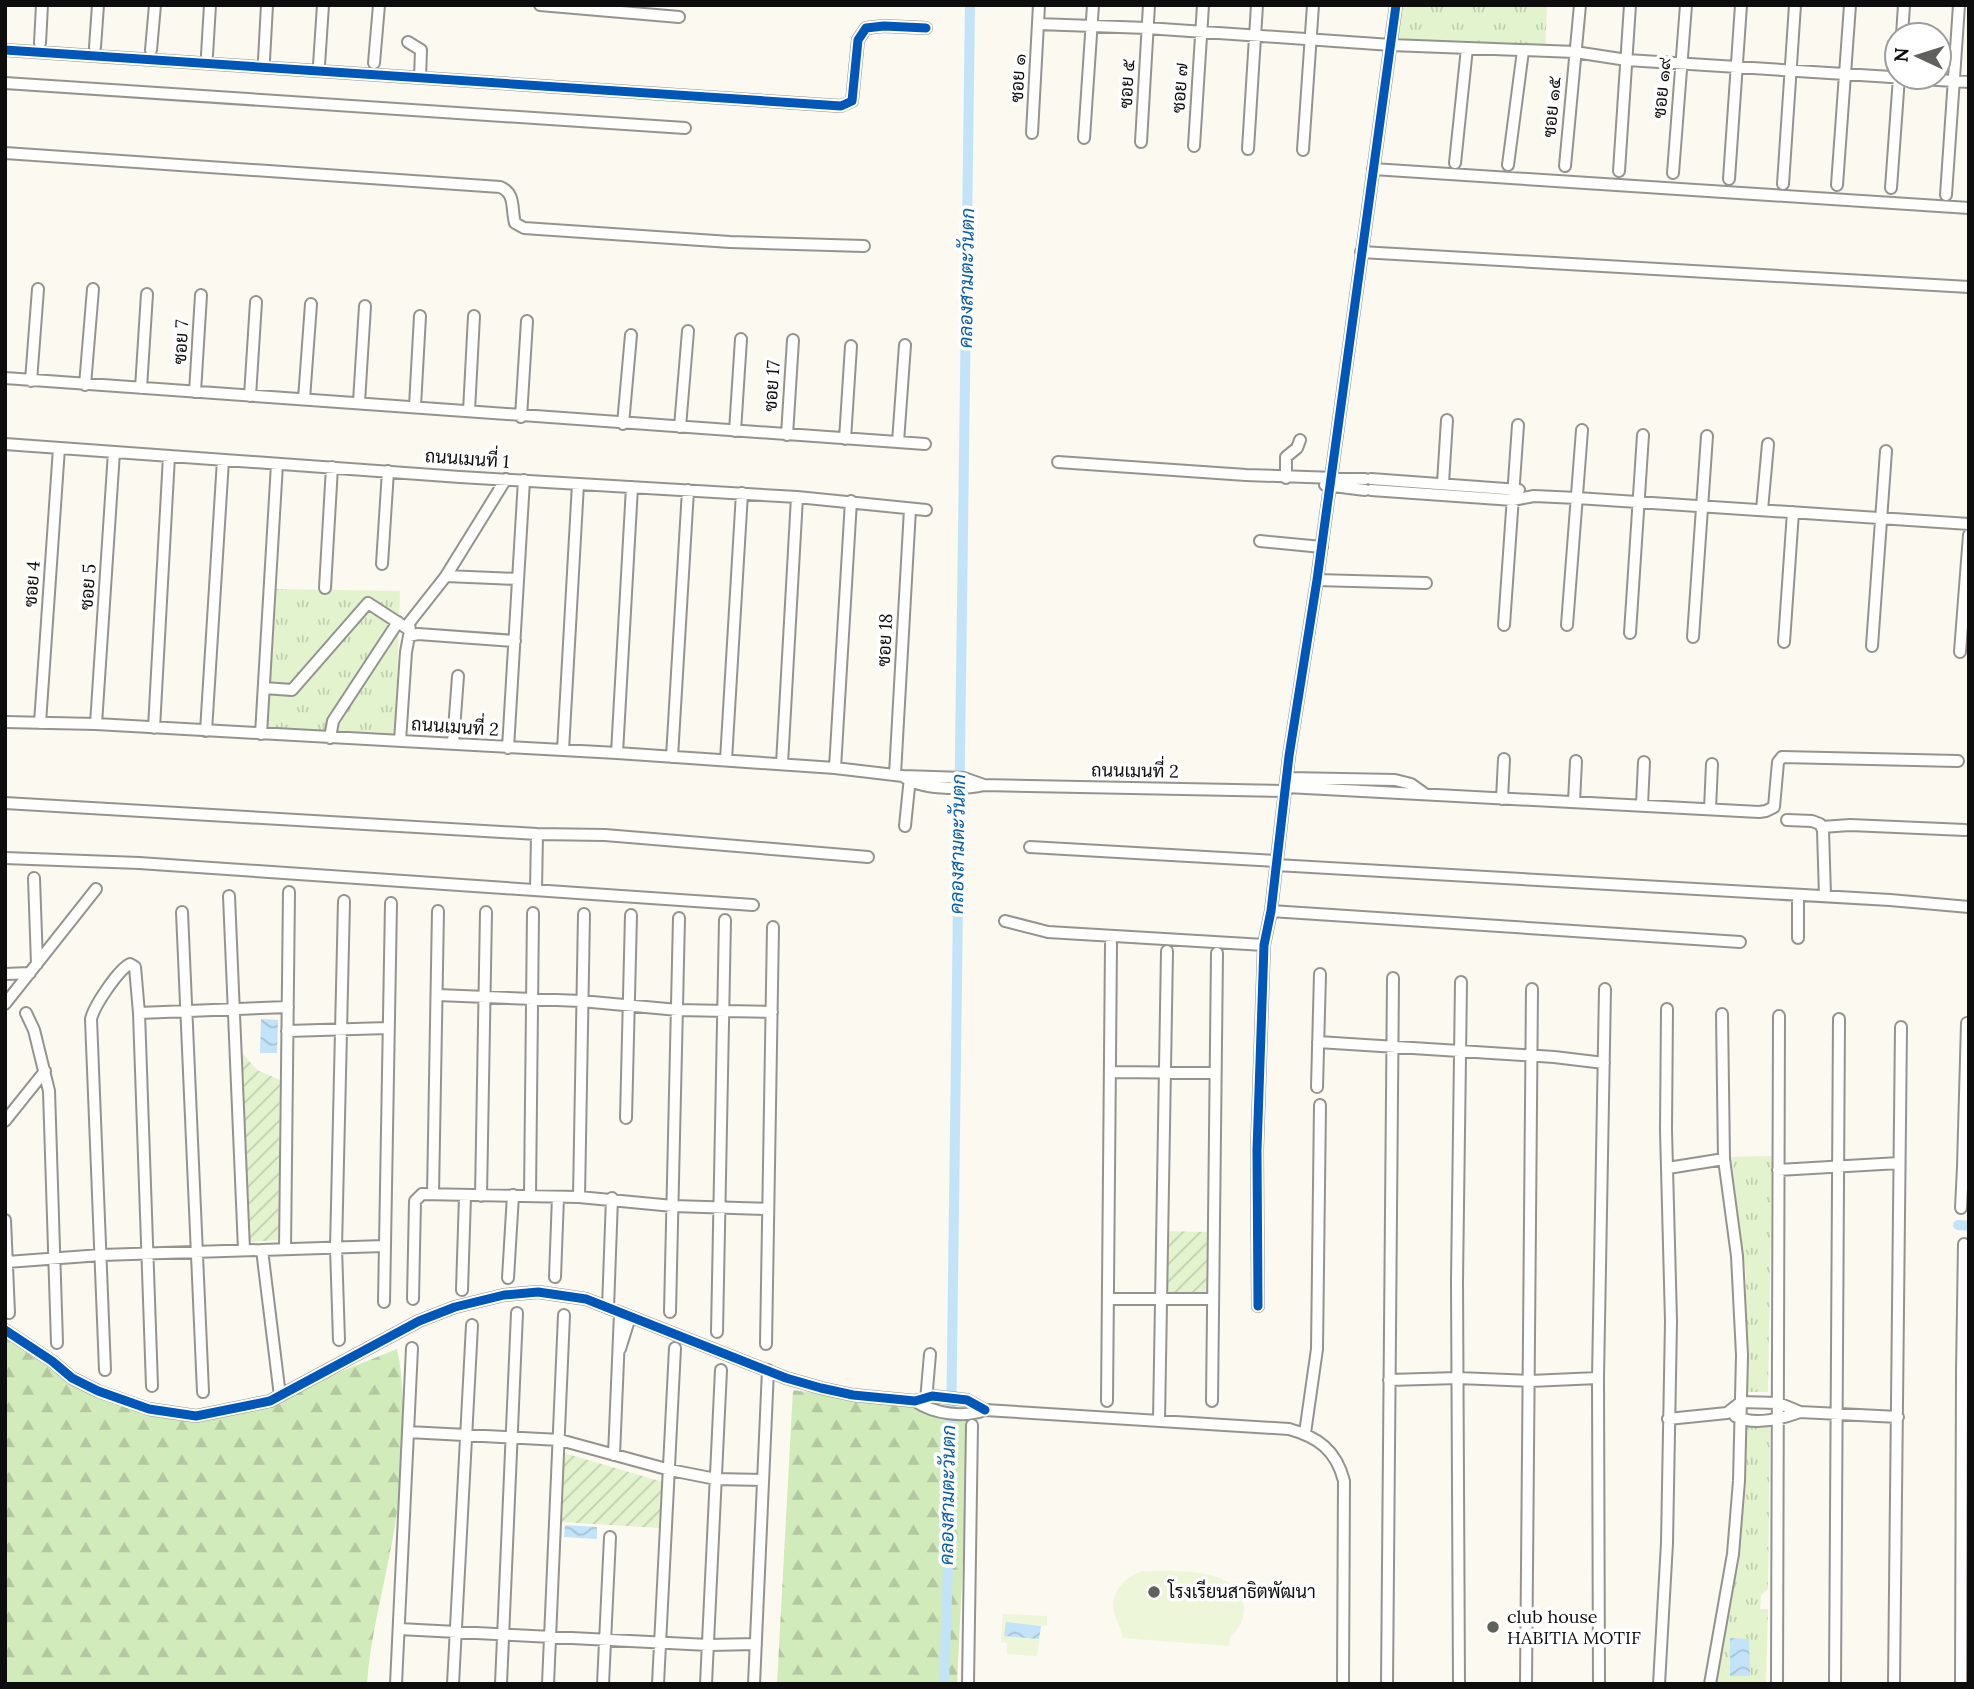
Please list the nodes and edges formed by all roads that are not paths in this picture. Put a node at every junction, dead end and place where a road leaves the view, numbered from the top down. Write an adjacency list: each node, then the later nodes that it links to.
1 (42, 5): 32 (street)
2 (98, 5): 34 (street)
3 (155, 5): 37 (street)
4 (211, 5): 40 (street)
5 (267, 5): 41 (street)
6 (323, 5): 45 (street)
7 (379, 5): 43 (street)
8 (540, 5): 23 (street)
9 (1039, 5): 24 (street, ซอย ๑)
10 (1093, 5): 25 (street)
11 (1149, 5): 26 (street, ซอย ๕)
12 (1203, 5): 28 (street, ซอย ๗)
13 (1257, 5): 29 (street)
14 (1313, 5): 30 (street)
15 (1396, 5): 33 (street)
16 (1580, 5): 39 (street, ซอย ๑๕)
17 (1630, 5): 42 (street)
18 (1686, 5): 44 (street, ซอย ๑๙)
19 (1741, 5): 46 (street)
20 (1795, 5): 47 (street)
21 (1850, 5): 48 (street)
22 (1959, 5): 51 (street)
23 (678, 17)
24 (1038, 24): 25 (street); 56 (street, ซอย ๑)
25 (1091, 25): 26 (street); 57 (street)
26 (1147, 28): 28 (street); 58 (street, ซอย ๕)
27 (926, 29): 50 (street)
28 (1202, 32): 29 (street); 59 (street, ซอย ๗)
29 (1255, 36): 30 (street); 60 (street)
30 (1310, 40): 33 (street); 61 (street)
31 (408, 42): 50 (street)
32 (40, 43)
33 (1391, 45): 35 (street); 66 (street)
34 (95, 47)
35 (1467, 48): 38 (street); 63 (street)
36 (5, 50): 50 (street)
37 (151, 50)
38 (1523, 51): 39 (street); 64 (street)
39 (1575, 52): 42 (street); 65 (street, ซอย ๑๕)
40 (207, 55)
41 (264, 60)
42 (1627, 60): 44 (street); 67 (street)
43 (374, 63)
44 (1682, 64): 46 (street); 68 (street, ซอย ๑๙)
45 (319, 65)
46 (1737, 67): 47 (street); 69 (street)
47 (1791, 71): 48 (street); 70 (street)
48 (1845, 74): 49 (street); 71 (street)
49 (1883, 76)
50 (420, 78)
51 (1954, 81): 52 (street); 73 (street)
52 (1969, 82)
53 (5, 83): 55 (street)
54 (1898, 91): 72 (street)
55 (685, 128)
56 (1032, 134)
57 (1084, 138)
58 (1141, 142)
59 (1194, 146)
60 (1248, 149)
61 (1303, 150)
62 (5, 153): 75 (street)
63 (1455, 163)
64 (1508, 165)
65 (1564, 166)
66 (1373, 169): 74 (street); 76 (street)
67 (1619, 171)
68 (1673, 173)
69 (1729, 179)
70 (1783, 184)
71 (1837, 185)
72 (1891, 188)
73 (1946, 195)
74 (1969, 208)
75 (864, 246)
76 (1361, 252): 77 (street); 132 (street)
77 (1969, 287)
78 (38, 289): 95 (street)
79 (93, 289): 96 (street)
80 (148, 294): 97 (street)
81 (201, 295): 98 (street, ซอย 7)
82 (256, 302): 99 (street)
83 (311, 304): 100 (street)
84 (365, 306): 101 (street)
85 (420, 316): 102 (street)
86 (474, 316): 103 (street)
87 (527, 321): 104 (street)
88 (688, 331): 108 (street)
89 (631, 335): 106 (street)
90 (741, 339): 110 (street)
91 (793, 340): 111 (street, ซอย 17)
92 (905, 345): 116 (street)
93 (851, 346): 114 (street)
94 (5, 379): 95 (street)
95 (31, 380): 96 (street)
96 (85, 385): 97 (street)
97 (141, 388): 98 (street)
98 (195, 392): 99 (street)
99 (250, 396): 100 (street)
100 (304, 399): 101 (street)
101 (359, 402): 102 (street)
102 (415, 406): 103 (street)
103 (469, 411): 104 (street)
104 (521, 416): 106 (street)
105 (1447, 420): 133 (street)
106 (623, 424): 108 (street)
107 (1518, 425): 139 (street)
108 (680, 427): 110 (street)
109 (1582, 430): 141 (street)
110 (735, 431): 111 (street)
111 (787, 435): 114 (street)
112 (1643, 435): 143 (street)
113 (1707, 436): 144 (street)
114 (845, 439): 116 (street)
115 (1300, 440): 129 (street)
116 (898, 442): 118 (street)
117 (5, 444): 120 (street, ถนนเมนที่ 1)
118 (925, 444)
119 (1768, 444): 147 (street)
120 (59, 448): 122 (street, ถนนเมนที่ 1); 173 (street, ซอย 4)
121 (1886, 451): 149 (street)
122 (114, 452): 123 (street, ถนนเมนที่ 1); 174 (street, ซอย 5)
123 (169, 456): 124 (street, ถนนเมนที่ 1); 175 (street)
124 (223, 460): 126 (street, ถนนเมนที่ 1); 176 (street)
125 (1058, 461): 129 (street)
126 (277, 464): 127 (street, ถนนเมนที่ 1); 171 (street)
127 (332, 467): 128 (street, ถนนเมนที่ 1); 159 (street)
128 (388, 471): 130 (street, ถนนเมนที่ 1); 154 (street)
129 (1286, 478): 132 (street)
130 (506, 479): 131 (street, ถนนเมนที่ 1); 155 (street)
131 (524, 480): 134 (street, ถนนเมนที่ 1); 156 (street)
132 (1330, 482): 135 (street); 153 (street)
133 (1443, 483): 135 (street); 139 (street)
134 (578, 484): 136 (street, ถนนเมนที่ 1); 182 (street)
135 (1368, 485): 139 (street)
136 (632, 487): 137 (street, ถนนเมนที่ 1); 183 (street)
137 (688, 490): 138 (street, ถนนเมนที่ 1); 184 (street)
138 (742, 493): 140 (street, ถนนเมนที่ 1); 186 (street)
139 (1513, 494): 141 (street); 161 (street)
140 (797, 497): 142 (street, ถนนเมนที่ 1); 190 (street)
141 (1577, 498): 143 (street); 162 (street)
142 (851, 501): 145 (street, ถนนเมนที่ 1); 192 (street)
143 (1639, 503): 144 (street); 164 (street)
144 (1702, 506): 147 (street); 165 (street)
145 (910, 509): 146 (street, ถนนเมนที่ 1); 193 (street, ซอย 18)
146 (926, 510)
147 (1762, 510): 148 (street)
148 (1793, 512): 149 (street); 167 (street)
149 (1881, 519): 150 (street); 168 (street)
150 (1969, 524)
151 (1969, 535): 169 (street)
152 (1260, 541): 153 (street)
153 (1322, 547): 157 (street)
154 (382, 564)
155 (446, 576): 156 (street); 163 (street)
156 (517, 579): 166 (street)
157 (1317, 580): 158 (street); 194 (street)
158 (1426, 583)
159 (325, 588)
160 (398, 622): 163 (street); 171 (street); 178 (street)
161 (1504, 625)
162 (1567, 625)
163 (411, 632): 166 (street); 179 (street)
164 (1630, 633)
165 (1693, 637)
166 (515, 642): 181 (street)
167 (1784, 642)
168 (1872, 646)
169 (1960, 652)
170 (458, 676): 180 (street)
171 (264, 688): 177 (street)
172 (5, 722): 173 (street, ถนนเมนที่ 2)
173 (40, 723): 174 (street, ถนนเมนที่ 2)
174 (96, 724): 175 (street, ถนนเมนที่ 2)
175 (154, 727): 176 (street, ถนนเมนที่ 2)
176 (205, 731): 177 (street, ถนนเมนที่ 2)
177 (261, 734): 178 (street, ถนนเมนที่ 2)
178 (330, 738): 179 (street, ถนนเมนที่ 2)
179 (400, 741): 180 (street, ถนนเมนที่ 2)
180 (453, 743): 181 (street, ถนนเมนที่ 2)
181 (508, 748): 182 (street, ถนนเมนที่ 2)
182 (564, 750): 183 (street, ถนนเมนที่ 2)
183 (617, 753): 184 (street, ถนนเมนที่ 2)
184 (672, 757): 186 (street, ถนนเมนที่ 2)
185 (1504, 759): 195 (street)
186 (726, 760): 190 (street, ถนนเมนที่ 2)
187 (1576, 761): 196 (street)
188 (1958, 761): 199 (street)
189 (1644, 762): 198 (street)
190 (782, 764): 192 (street, ถนนเมนที่ 2)
191 (1712, 764): 199 (street)
192 (835, 768): 193 (street, ถนนเมนที่ 2)
193 (904, 776): 194 (street, ถนนเมนที่ 2); 201 (street, ซอย 18)
194 (1287, 785): 195 (street, ถนนเมนที่ 2); 208 (street)
195 (1502, 799): 196 (street)
196 (1574, 802): 198 (street)
197 (5, 803): 204 (street)
198 (1642, 805): 199 (street)
199 (1710, 809)
200 (1787, 820): 202 (street)
201 (905, 826)
202 (1822, 827): 203 (street); 215 (street)
203 (1965, 830)
204 (537, 834): 206 (street); 211 (street)
205 (1030, 847): 208 (street)
206 (868, 856)
207 (5, 858): 211 (street)
208 (1276, 863): 213 (street); 221 (street)
209 (34, 878): 237 (street)
210 (96, 889): 237 (street)
211 (536, 890): 218 (street)
212 (289, 892): 250 (street)
213 (1798, 895): 215 (street); 231 (street)
214 (229, 896): 251 (street)
215 (1825, 896): 219 (street)
216 (344, 901): 265 (street)
217 (391, 903): 264 (street)
218 (753, 905)
219 (1969, 907)
220 (438, 911): 244 (street)
221 (1271, 911): 232 (street); 234 (street)
222 (182, 912): 254 (street)
223 (486, 912): 245 (street)
224 (533, 913): 246 (street)
225 (584, 914): 247 (street)
226 (631, 915): 249 (street)
227 (679, 918): 252 (street)
228 (726, 920): 255 (street)
229 (1005, 921): 234 (street)
230 (774, 927): 256 (street)
231 (1798, 938)
232 (1740, 942)
233 (1111, 943): 273 (street)
234 (1264, 945): 318 (street)
235 (1167, 951): 274 (street)
236 (1217, 953): 275 (street)
237 (34, 968): 238 (street); 248 (street)
238 (5, 974)
239 (1320, 974): 267 (street)
240 (1393, 978): 268 (street)
241 (1461, 982): 269 (street)
242 (1532, 989): 270 (street)
243 (1605, 989): 271 (street)
244 (438, 995): 245 (street); 286 (street)
245 (485, 998): 246 (street); 289 (street)
246 (532, 999): 247 (street); 290 (street)
247 (580, 1001): 249 (street); 291 (street)
248 (5, 1004)
249 (629, 1005): 252 (street); 278 (street)
250 (288, 1007): 251 (street); 266 (street)
251 (233, 1009): 254 (street); 303 (street)
252 (678, 1010): 255 (street); 294 (street)
253 (1667, 1010): 284 (street)
254 (186, 1011): 258 (street); 305 (street)
255 (725, 1011): 256 (street); 295 (street)
256 (772, 1012): 297 (street)
257 (26, 1013): 272 (street)
258 (139, 1013): 306 (street); 307 (street)
259 (1722, 1014): 280 (street)
260 (1779, 1016): 285 (street)
261 (1839, 1019): 282 (street)
262 (1967, 1023): 283 (street)
263 (1900, 1027): 281 (street)
264 (388, 1028): 265 (street); 300 (street)
265 (341, 1030): 266 (street); 301 (street)
266 (287, 1031): 302 (street)
267 (1318, 1042): 268 (street); 276 (street)
268 (1391, 1048): 269 (street); 340 (street)
269 (1460, 1052): 270 (street); 338 (street)
270 (1533, 1056): 271 (street); 341 (street)
271 (1604, 1063): 339 (street)
272 (45, 1071): 279 (street); 308 (street)
273 (1110, 1072): 274 (street); 314 (street)
274 (1164, 1072): 275 (street); 315 (street)
275 (1215, 1073): 316 (street)
276 (1317, 1087)
277 (1320, 1105): 362 (street)
278 (626, 1118)
279 (5, 1121)
280 (1724, 1160): 284 (street); 347 (street)
281 (1899, 1163): 282 (street); 354 (street)
282 (1838, 1167): 285 (street); 353 (street)
283 (1966, 1167): 296 (street)
284 (1668, 1168): 356 (street)
285 (1778, 1170): 349 (street)
286 (433, 1194): 288 (street); 313 (street)
287 (513, 1195): 289 (street); 290 (street); 311 (street)
288 (465, 1196): 289 (street); 312 (street)
289 (481, 1196)
290 (530, 1196): 292 (street)
291 (579, 1196): 292 (street); 293 (street)
292 (558, 1197): 310 (street)
293 (612, 1198): 294 (street); 319 (street)
294 (673, 1206): 295 (street); 320 (street)
295 (721, 1207): 297 (street); 327 (street)
296 (1961, 1208)
297 (768, 1209): 330 (street)
298 (5, 1220): 309 (street)
299 (1964, 1244): 337 (street)
300 (384, 1246): 301 (street); 317 (street)
301 (336, 1248): 302 (street); 328 (street)
302 (285, 1249): 304 (street)
303 (244, 1250): 304 (street); 305 (street)
304 (262, 1250): 344 (street)
305 (195, 1251): 306 (street); 343 (street)
306 (147, 1254): 307 (street); 342 (street)
307 (101, 1255): 308 (street); 334 (street)
308 (54, 1259): 309 (street); 329 (street)
309 (7, 1262): 321 (street)
310 (555, 1277)
311 (508, 1278)
312 (462, 1290)
313 (413, 1299)
314 (1108, 1299): 315 (street); 345 (street)
315 (1160, 1299): 316 (street); 358 (street)
316 (1213, 1299): 346 (street)
317 (384, 1302)
318 (1258, 1306)
319 (608, 1308): 324 (street); 344 (street)
320 (670, 1312)
321 (9, 1313)
322 (517, 1313): 363 (street)
323 (564, 1315): 364 (street)
324 (625, 1315): 336 (street); 365 (street)
325 (472, 1325): 361 (street)
326 (5, 1330): 344 (street)
327 (717, 1332)
328 (339, 1340)
329 (57, 1343)
330 (766, 1344)
331 (412, 1348): 360 (street)
332 (675, 1348): 366 (street)
333 (930, 1354): 348 (street)
334 (105, 1370)
335 (722, 1370): 367 (street)
336 (768, 1370): 348 (street); 368 (street)
337 (1965, 1371): 397 (street)
338 (1458, 1378): 340 (street); 341 (street); 389 (street)
339 (1598, 1378): 341 (street); 391 (street)
340 (1389, 1380): 388 (street)
341 (1530, 1381): 390 (street)
342 (152, 1386)
343 (203, 1392)
344 (280, 1396)
345 (1107, 1401)
346 (1212, 1401)
347 (1741, 1402): 349 (street); 352 (street); 357 (street)
348 (926, 1403): 350 (street); 355 (street)
349 (1778, 1403): 351 (street); 359 (street)
350 (985, 1410): 355 (street); 358 (street)
351 (1800, 1412): 353 (street); 359 (street)
352 (1727, 1413): 356 (street); 357 (street)
353 (1838, 1413): 354 (street); 395 (street)
354 (1898, 1417): 396 (street)
355 (971, 1419): 386 (street)
356 (1668, 1419): 392 (street)
357 (1740, 1419): 359 (street); 393 (street)
358 (1159, 1420): 362 (street)
359 (1777, 1420): 394 (street)
360 (408, 1432): 361 (street); 370 (street)
361 (466, 1433): 363 (street); 371 (street)
362 (1305, 1433): 387 (street)
363 (512, 1436): 364 (street); 372 (street)
364 (560, 1440): 365 (street); 373 (street)
365 (614, 1455): 366 (street)
366 (670, 1470): 367 (street); 375 (street)
367 (716, 1479): 368 (street); 376 (street)
368 (762, 1480): 377 (street)
369 (610, 1537): 374 (street)
370 (399, 1629): 371 (street); 378 (street)
371 (455, 1631): 372 (street); 379 (street)
372 (503, 1634): 373 (street); 380 (street)
373 (550, 1637): 374 (street); 381 (street)
374 (606, 1639): 375 (street); 382 (street)
375 (661, 1641): 376 (street); 383 (street)
376 (708, 1644): 377 (street); 384 (street)
377 (756, 1644): 385 (street)
378 (396, 1684)
379 (453, 1684)
380 (501, 1684)
381 (548, 1684)
382 (603, 1684)
383 (658, 1684)
384 (706, 1684)
385 (754, 1684)
386 (968, 1684)
387 (1343, 1684)
388 (1387, 1684)
389 (1459, 1684)
390 (1526, 1684)
391 (1599, 1684)
392 (1659, 1684)
393 (1710, 1684)
394 (1777, 1684)
395 (1835, 1684)
396 (1894, 1684)
397 (1961, 1684)

